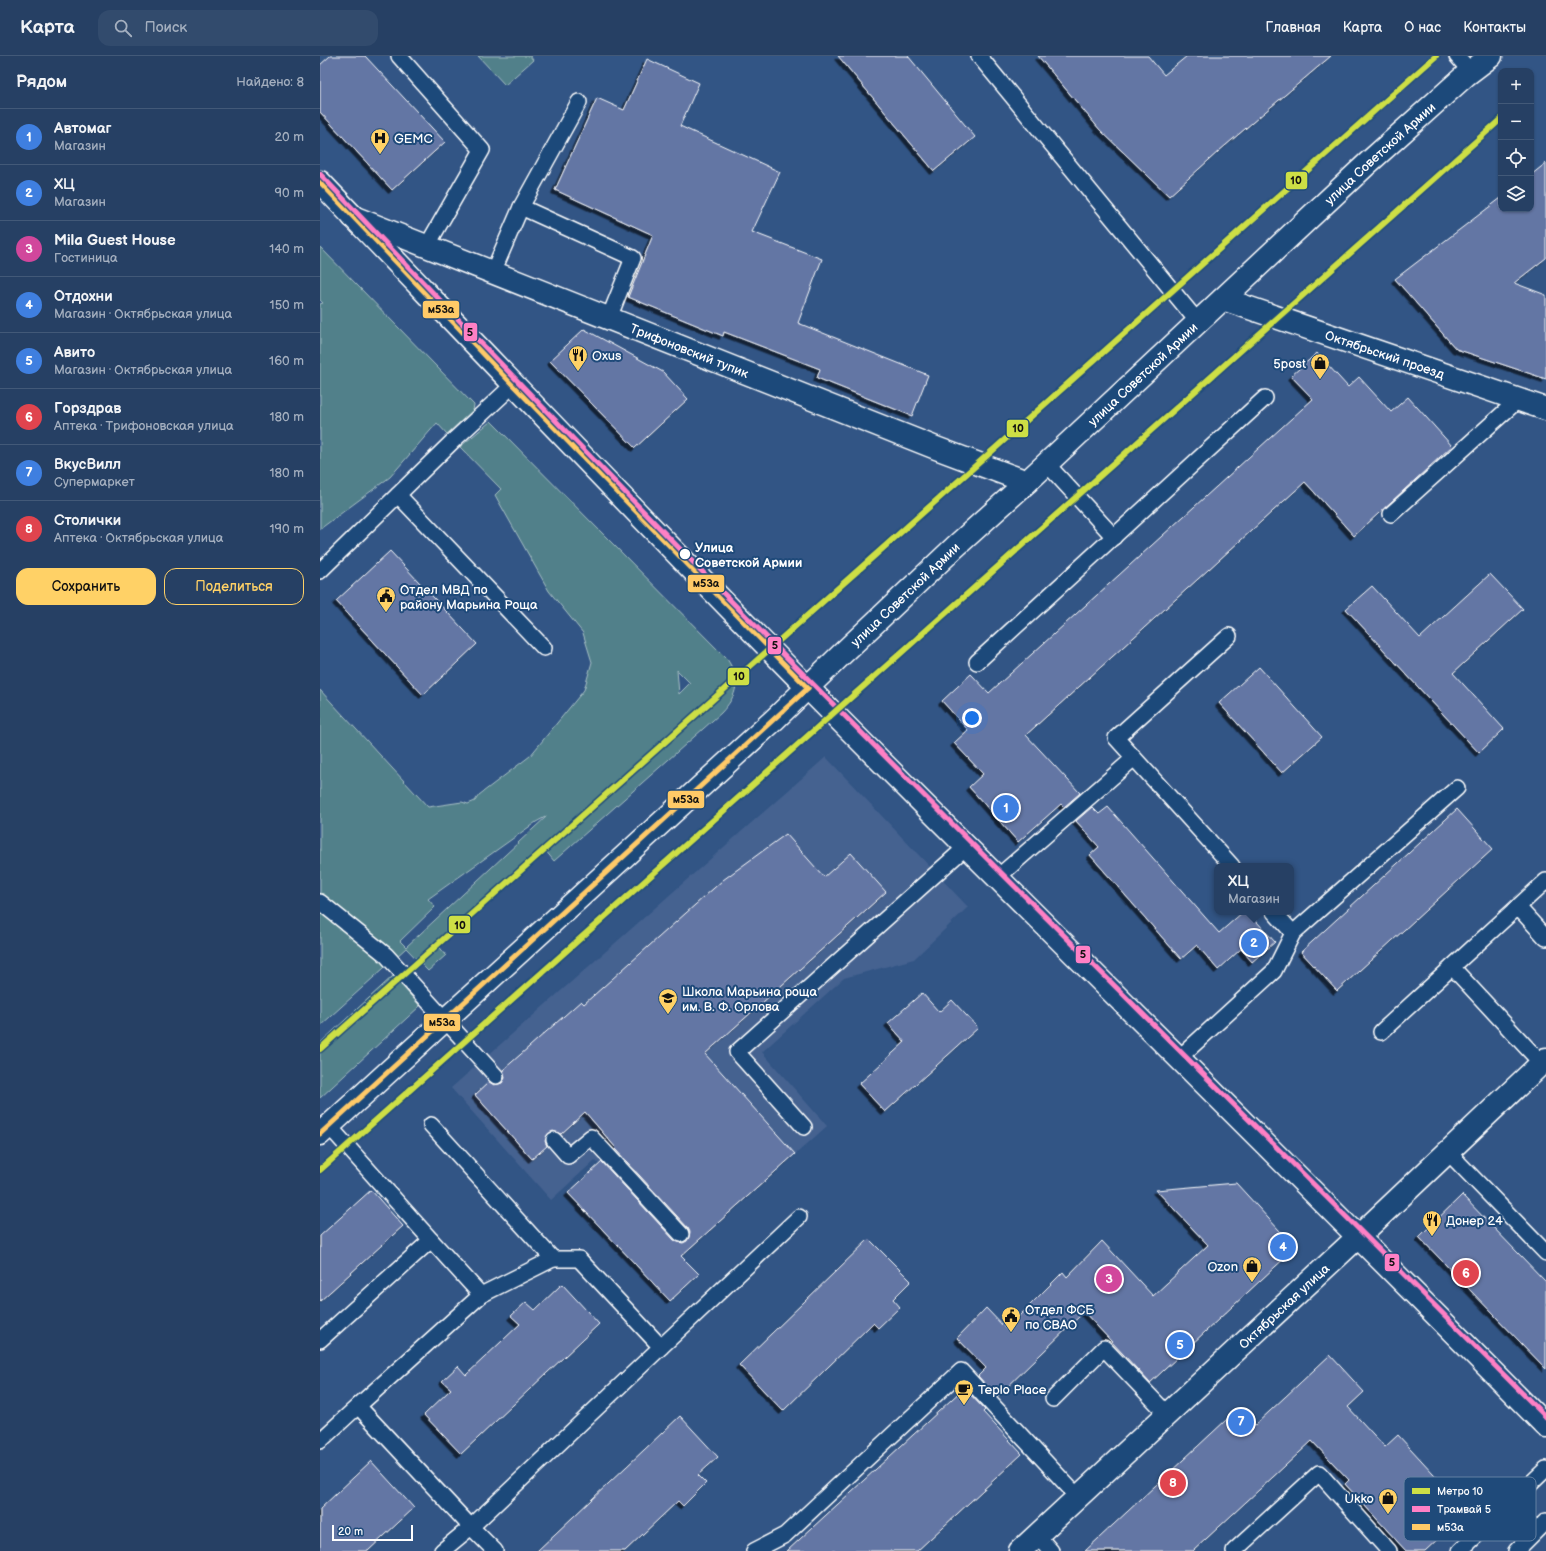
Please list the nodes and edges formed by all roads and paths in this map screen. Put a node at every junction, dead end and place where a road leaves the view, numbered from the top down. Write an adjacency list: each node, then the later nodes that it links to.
1 (399, 56): 9 (lane)
2 (979, 56): 13 (lane)
3 (1492, 56): 4 (street, улица Советской Армии)
4 (1464, 64): 11 (street, улица Советской Армии)
5 (579, 102): 7 (lane)
6 (320, 182): 8 (street)
7 (521, 207): 10 (lane); 12 (lane)
8 (353, 216): 9 (street, Трифоновский тупик); 14 (street)
9 (427, 246): 10 (street, Трифоновский тупик)
10 (493, 272): 12 (street, Трифоновский тупик)
11 (1223, 299): 13 (street, улица Советской Армии); 16 (street, Октябрьский проезд)
12 (609, 318): 19 (street, Трифоновский тупик)
13 (1198, 322): 18 (street, улица Советской Армии)
14 (513, 385): 20 (lane); 27 (street)
15 (1265, 398): 22 (lane)
16 (1518, 400): 17 (street, Октябрьский проезд); 21 (lane)
17 (1546, 409)
18 (1046, 463): 19 (street, улица Советской Армии); 22 (lane)
19 (1027, 482): 27 (street, улица Советской Армии)
20 (398, 495): 23 (lane); 25 (lane)
21 (1392, 514)
22 (1114, 537): 26 (lane)
23 (320, 571)
24 (1229, 636): 28 (lane)
25 (544, 648)
26 (977, 662)
27 (808, 688): 30 (street); 40 (street, улица Советской Армии)
28 (1134, 758): 31 (lane); 32 (lane)
29 (1457, 788): 37 (lane)
30 (967, 846): 32 (street); 46 (lane)
31 (1229, 863)
32 (998, 877): 42 (street)
33 (1546, 880): 35 (lane)
34 (320, 902): 40 (lane)
35 (1518, 907): 38 (lane); 39 (lane)
36 (1277, 915): 37 (lane)
37 (1293, 933): 42 (lane)
38 (1546, 938)
39 (1452, 967): 41 (lane); 43 (lane)
40 (446, 1020): 44 (lane); 47 (street, улица Советской Армии)
41 (1381, 1032)
42 (1180, 1057): 52 (street)
43 (1543, 1061): 49 (street, Октябрьская улица)
44 (496, 1076)
45 (431, 1125): 55 (lane)
46 (804, 1127)
47 (324, 1130): 53 (lane)
48 (554, 1140): 51 (lane)
49 (1448, 1151): 52 (street, Октябрьская улица); 54 (lane)
50 (799, 1216): 58 (lane)
51 (682, 1234)
52 (1359, 1236): 61 (street, Октябрьская улица); 62 (street)
53 (431, 1240): 56 (lane); 57 (lane)
54 (1546, 1253)
55 (553, 1259): 56 (lane); 58 (lane)
56 (481, 1295): 60 (lane)
57 (320, 1340)
58 (661, 1347): 68 (lane)
59 (1053, 1399): 61 (lane)
60 (358, 1406): 63 (lane); 68 (lane)
61 (1167, 1414): 66 (street, Октябрьская улица)
62 (1546, 1426)
63 (320, 1441)
64 (1546, 1469): 65 (lane)
65 (1536, 1479)
66 (1078, 1497): 70 (street, Октябрьская улица); 75 (lane)
67 (1546, 1521): 69 (lane)
68 (471, 1527): 73 (lane); 74 (lane)
69 (1536, 1531)
70 (1037, 1535): 76 (street, Октябрьская улица); 77 (lane)
71 (1470, 1541): 80 (lane)
72 (1526, 1541): 81 (lane)
73 (442, 1551)
74 (495, 1551)
75 (754, 1551)
76 (1020, 1551)
77 (1051, 1551)
78 (1234, 1551): 79 (lane)
79 (1389, 1551)
80 (1460, 1551)
81 (1516, 1551)

